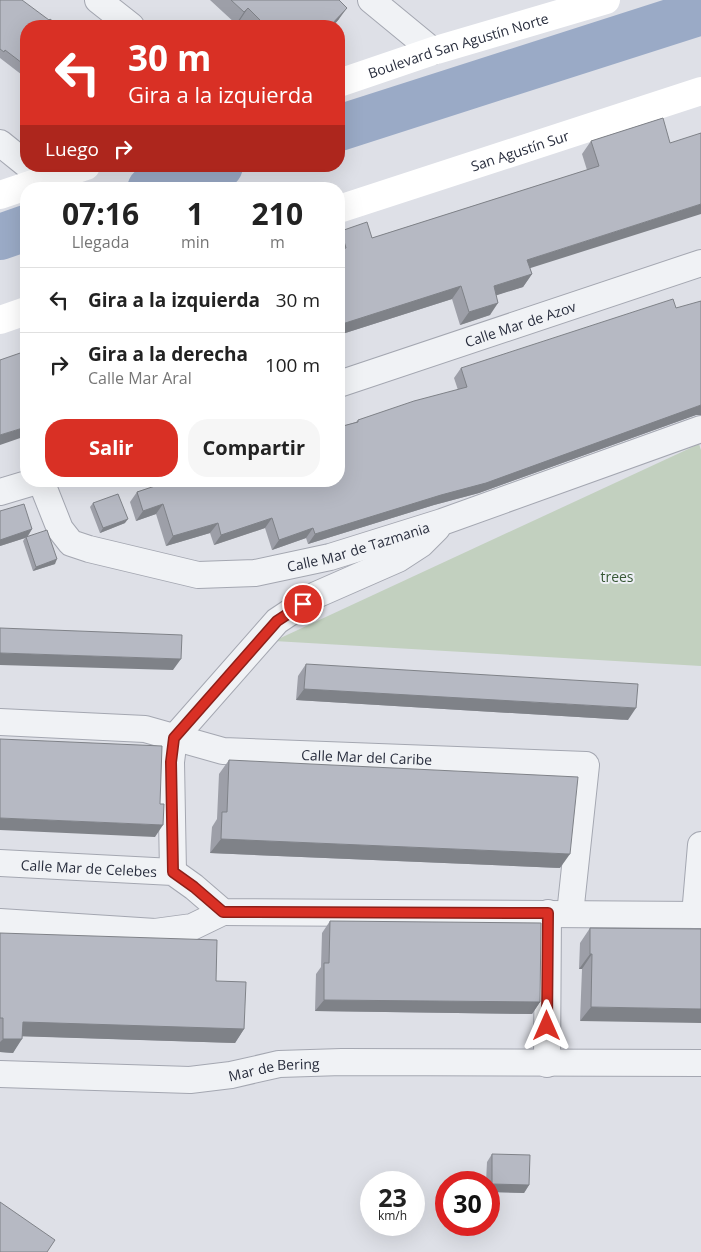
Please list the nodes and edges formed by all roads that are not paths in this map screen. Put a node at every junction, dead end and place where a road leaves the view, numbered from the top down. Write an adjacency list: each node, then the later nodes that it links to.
1 (98, 0): 4 (street)
2 (371, 0): 5 (street)
3 (606, 0): 5 (main road, Boulevard San Agustín Norte)
4 (123, 20)
5 (434, 51): 6 (main road, Boulevard San Agustín Norte)
6 (345, 81)
7 (701, 91): 12 (main road, San Agustín Sur)
8 (0, 143): 9 (street)
9 (20, 159)
10 (31, 172): 11 (main road)
11 (0, 195)
12 (345, 207)
13 (701, 263): 16 (street, Calle Mar de Azov)
14 (20, 313): 15 (main road)
15 (0, 320)
16 (345, 382)
17 (701, 429): 21 (street, Calle Mar de Tazmania)
18 (20, 486): 20 (street)
19 (43, 487): 21 (street, Calle Mar de Tazmania)
20 (0, 492)
21 (442, 522): 23 (street)
22 (0, 722): 23 (street, Calle Mar del Caribe)
23 (174, 738): 26 (street); 28 (street, Calle Mar del Caribe)
24 (701, 844): 29 (street)
25 (0, 863): 26 (street, Calle Mar de Celebes)
26 (173, 872): 27 (street, Calle Mar de Celebes)
27 (223, 912): 28 (street); 30 (street)
28 (559, 914): 29 (street); 32 (street)
29 (698, 915)
30 (0, 922)
31 (701, 1063): 32 (street, Mar de Bering)
32 (547, 1064): 33 (street, Mar de Bering)
33 (0, 1074)

